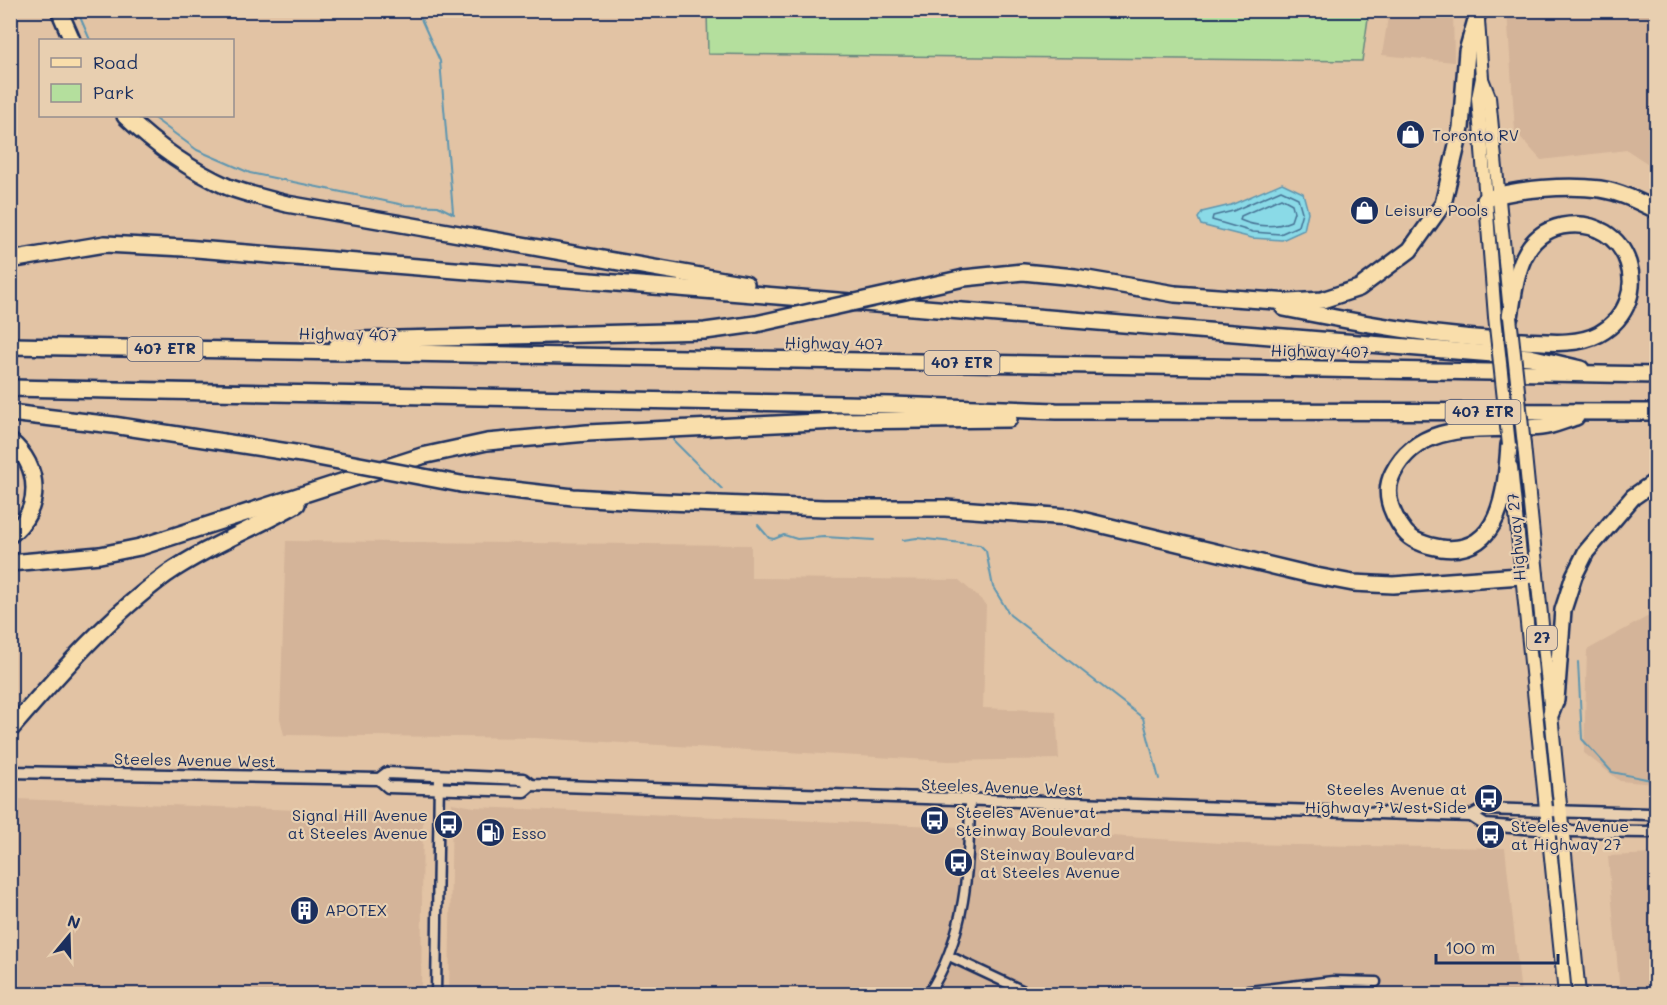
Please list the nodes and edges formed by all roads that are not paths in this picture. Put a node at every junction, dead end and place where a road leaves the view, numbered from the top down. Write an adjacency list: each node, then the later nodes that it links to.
1 (59, 10): 3 (highway)
2 (1478, 12): 5 (main road, Highway 27 / 27); 9 (highway)
3 (72, 39)
4 (126, 117): 8 (highway)
5 (1492, 197): 6 (highway); 10 (main road, Highway 27 / 27); 21 (main road, Highway 27 / 27, bridge)
6 (1656, 210)
7 (14, 259): 8 (highway)
8 (792, 297): 13 (highway)
9 (1246, 300): 10 (highway); 12 (highway, bridge)
10 (1510, 317): 21 (main road, Highway 27 / 27, bridge)
11 (10, 346): 12 (highway, Highway 407 / 407 ETR)
12 (319, 351): 13 (highway, Highway 407 / 407 ETR)
13 (1604, 374): 14 (highway, Highway 407 / 407 ETR)
14 (1656, 375)
15 (10, 388): 16 (highway, 407 ETR)
16 (1056, 411): 19 (highway, 407 ETR); 23 (highway)
17 (1656, 412): 19 (highway, 407 ETR)
18 (10, 413): 26 (highway, bridge)
19 (1589, 413): 21 (highway)
20 (10, 441): 24 (highway)
21 (1516, 445): 26 (main road, Highway 27 / 27)
22 (1656, 481): 27 (highway)
23 (328, 485): 25 (highway); 28 (highway)
24 (10, 535)
25 (10, 563)
26 (1529, 575): 27 (main road, Highway 27 / 27); 35 (main road, Highway 27 / 27)
27 (1551, 713): 36 (main road, Highway 27 / 27)
28 (10, 730)
29 (10, 772): 31 (main road, Steeles Avenue West)
30 (439, 776): 31 (main road, Steeles Avenue West); 32 (main road, Steeles Avenue West); 33 (street)
31 (380, 779): 33 (main road, Steeles Avenue West)
32 (531, 785): 33 (main road, Steeles Avenue West); 34 (main road, Steeles Avenue West)
33 (439, 788): 44 (street)
34 (970, 801): 37 (main road, Steeles Avenue West); 42 (street)
35 (1545, 811): 36 (main road, Steeles Avenue West); 37 (main road, Steeles Avenue West); 40 (main road, Highway 27)
36 (1562, 812): 38 (main road, Steeles Avenue West); 41 (main road, Highway 27 / 27)
37 (1471, 816): 40 (main road, Steeles Avenue West)
38 (1656, 819)
39 (1656, 828): 41 (main road, Steeles Avenue West)
40 (1547, 829): 41 (main road, Steeles Avenue West); 48 (main road, Highway 27)
41 (1564, 831): 49 (main road, Highway 27)
42 (949, 956): 45 (street); 46 (street)
43 (1376, 982): 47 (street)
44 (436, 994)
45 (928, 994)
46 (1030, 994)
47 (1224, 994)
48 (1565, 994)
49 (1579, 994)

